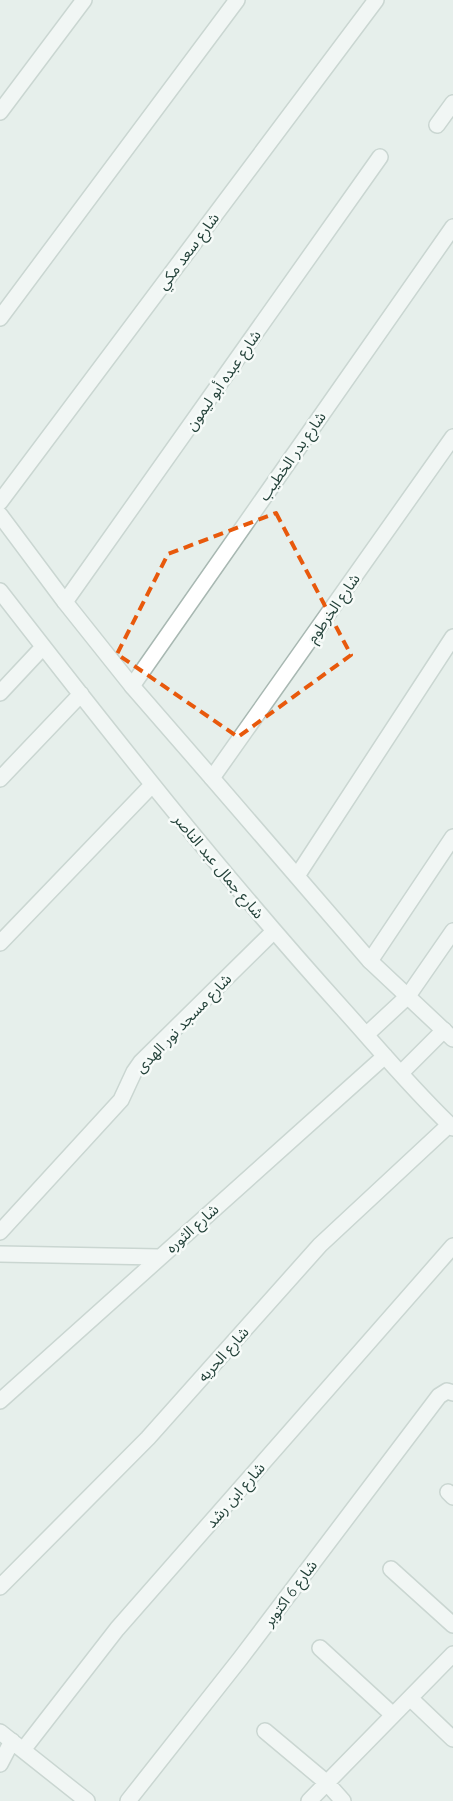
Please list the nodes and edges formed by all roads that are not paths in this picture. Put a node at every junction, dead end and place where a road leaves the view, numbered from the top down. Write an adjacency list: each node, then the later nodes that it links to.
1 (84, 0): 5 (street)
2 (237, 0): 9 (street)
3 (376, 0): 11 (street, شارع سعد مكي)
4 (453, 103): 6 (street)
5 (0, 112)
6 (437, 125)
7 (380, 157): 14 (street, شارع عبده أبو ليمون)
8 (453, 227): 17 (street, شارع بدر الخطيب)
9 (0, 318)
10 (453, 437): 20 (street, شارع الخرطوم)
11 (0, 502)
12 (0, 515): 14 (street)
13 (0, 591): 16 (street, شارع جمال عبد الناصر)
14 (65, 602): 17 (street)
15 (453, 637): 24 (street)
16 (43, 647): 18 (street); 19 (street, شارع جمال عبد الناصر)
17 (132, 686): 20 (street)
18 (0, 693)
19 (81, 694): 21 (street); 22 (street, شارع جمال عبد الناصر)
20 (212, 778): 24 (street)
21 (0, 779)
22 (152, 785): 26 (street, شارع جمال عبد الناصر); 27 (street)
23 (453, 837): 28 (street)
24 (297, 876): 28 (street)
25 (453, 931): 29 (street)
26 (273, 932): 31 (street, شارع جمال عبد الناصر); 35 (street, شارع مسجد نور الهدى)
27 (0, 943)
28 (370, 961): 29 (street)
29 (408, 996): 30 (street); 31 (street)
30 (448, 1034): 33 (street)
31 (366, 1035): 32 (street, شارع جمال عبد الناصر)
32 (384, 1056): 33 (street, شارع جمال عبد الناصر); 38 (street, شارع الثوره)
33 (401, 1073): 34 (street, شارع جمال عبد الناصر)
34 (451, 1126): 42 (street, شارع الحريه)
35 (0, 1232)
36 (453, 1246): 50 (street, شارع ابن رشد)
37 (0, 1254): 38 (street)
38 (159, 1257): 40 (street, شارع الثوره)
39 (453, 1393): 54 (street, شارع 6 اكتوبر)
40 (0, 1400)
41 (391, 1569): 43 (street)
42 (0, 1587)
43 (453, 1625)
44 (320, 1648): 47 (street)
45 (453, 1654): 46 (street)
46 (410, 1698): 47 (street); 49 (street)
47 (393, 1715): 52 (street)
48 (265, 1731): 52 (street)
49 (453, 1739)
50 (12, 1741): 51 (street, شارع ابن رشد); 53 (street)
51 (0, 1764)
52 (327, 1783): 55 (street); 56 (street)
53 (87, 1801)
54 (128, 1801)
55 (309, 1801)
56 (344, 1801)

